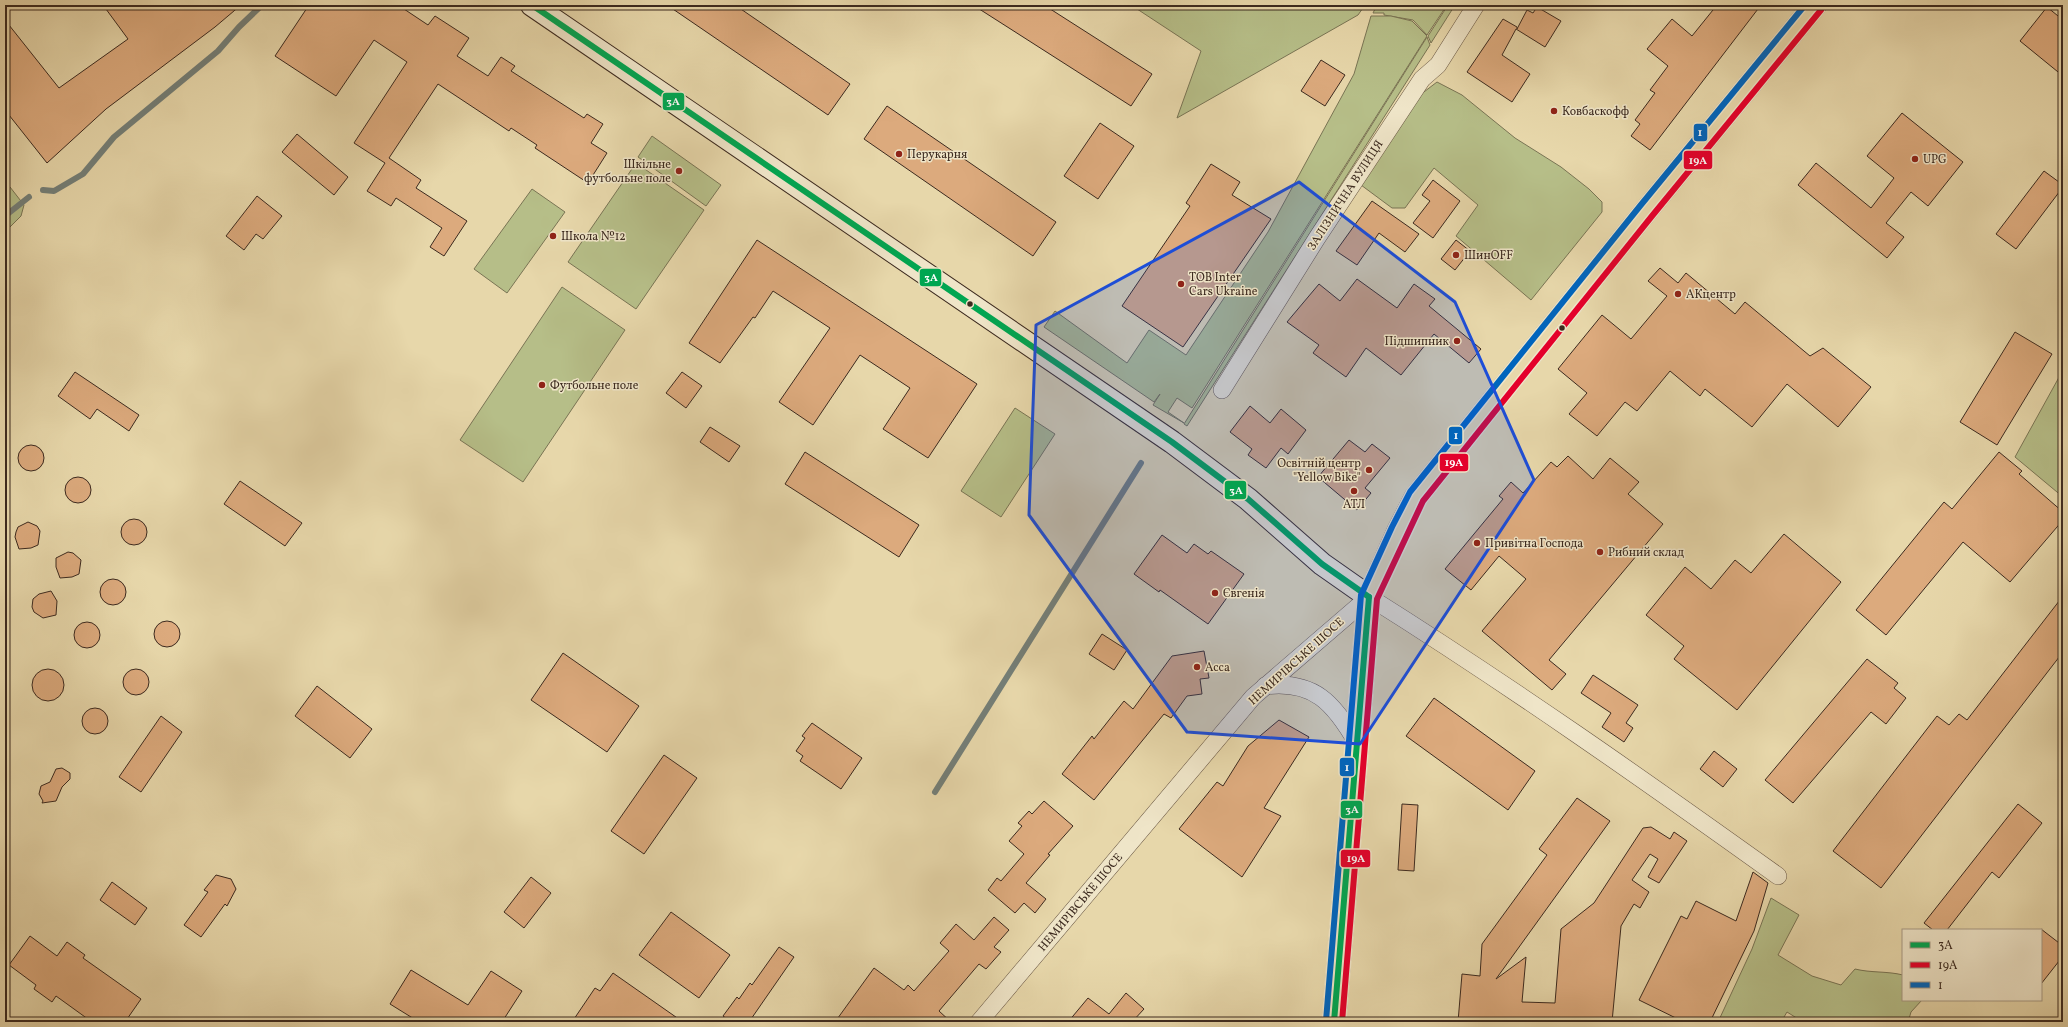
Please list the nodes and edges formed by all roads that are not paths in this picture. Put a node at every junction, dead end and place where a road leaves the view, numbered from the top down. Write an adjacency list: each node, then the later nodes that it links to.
1 (532, 5): 5 (main road)
2 (1476, 5): 4 (street, ЗАЛІЗНИЧНА ВУЛИЦЯ)
3 (1815, 5): 5 (main road, НЕМИРІВСЬКЕ ШОСЕ)
4 (1222, 390)
5 (1369, 597): 6 (street, НЕМИРІВСЬКЕ ШОСЕ); 7 (main road); 8 (street)
6 (1265, 686): 7 (street); 9 (street, НЕМИРІВСЬКЕ ШОСЕ)
7 (1357, 743): 10 (main road)
8 (1778, 876)
9 (979, 1022)
10 (1334, 1022)

